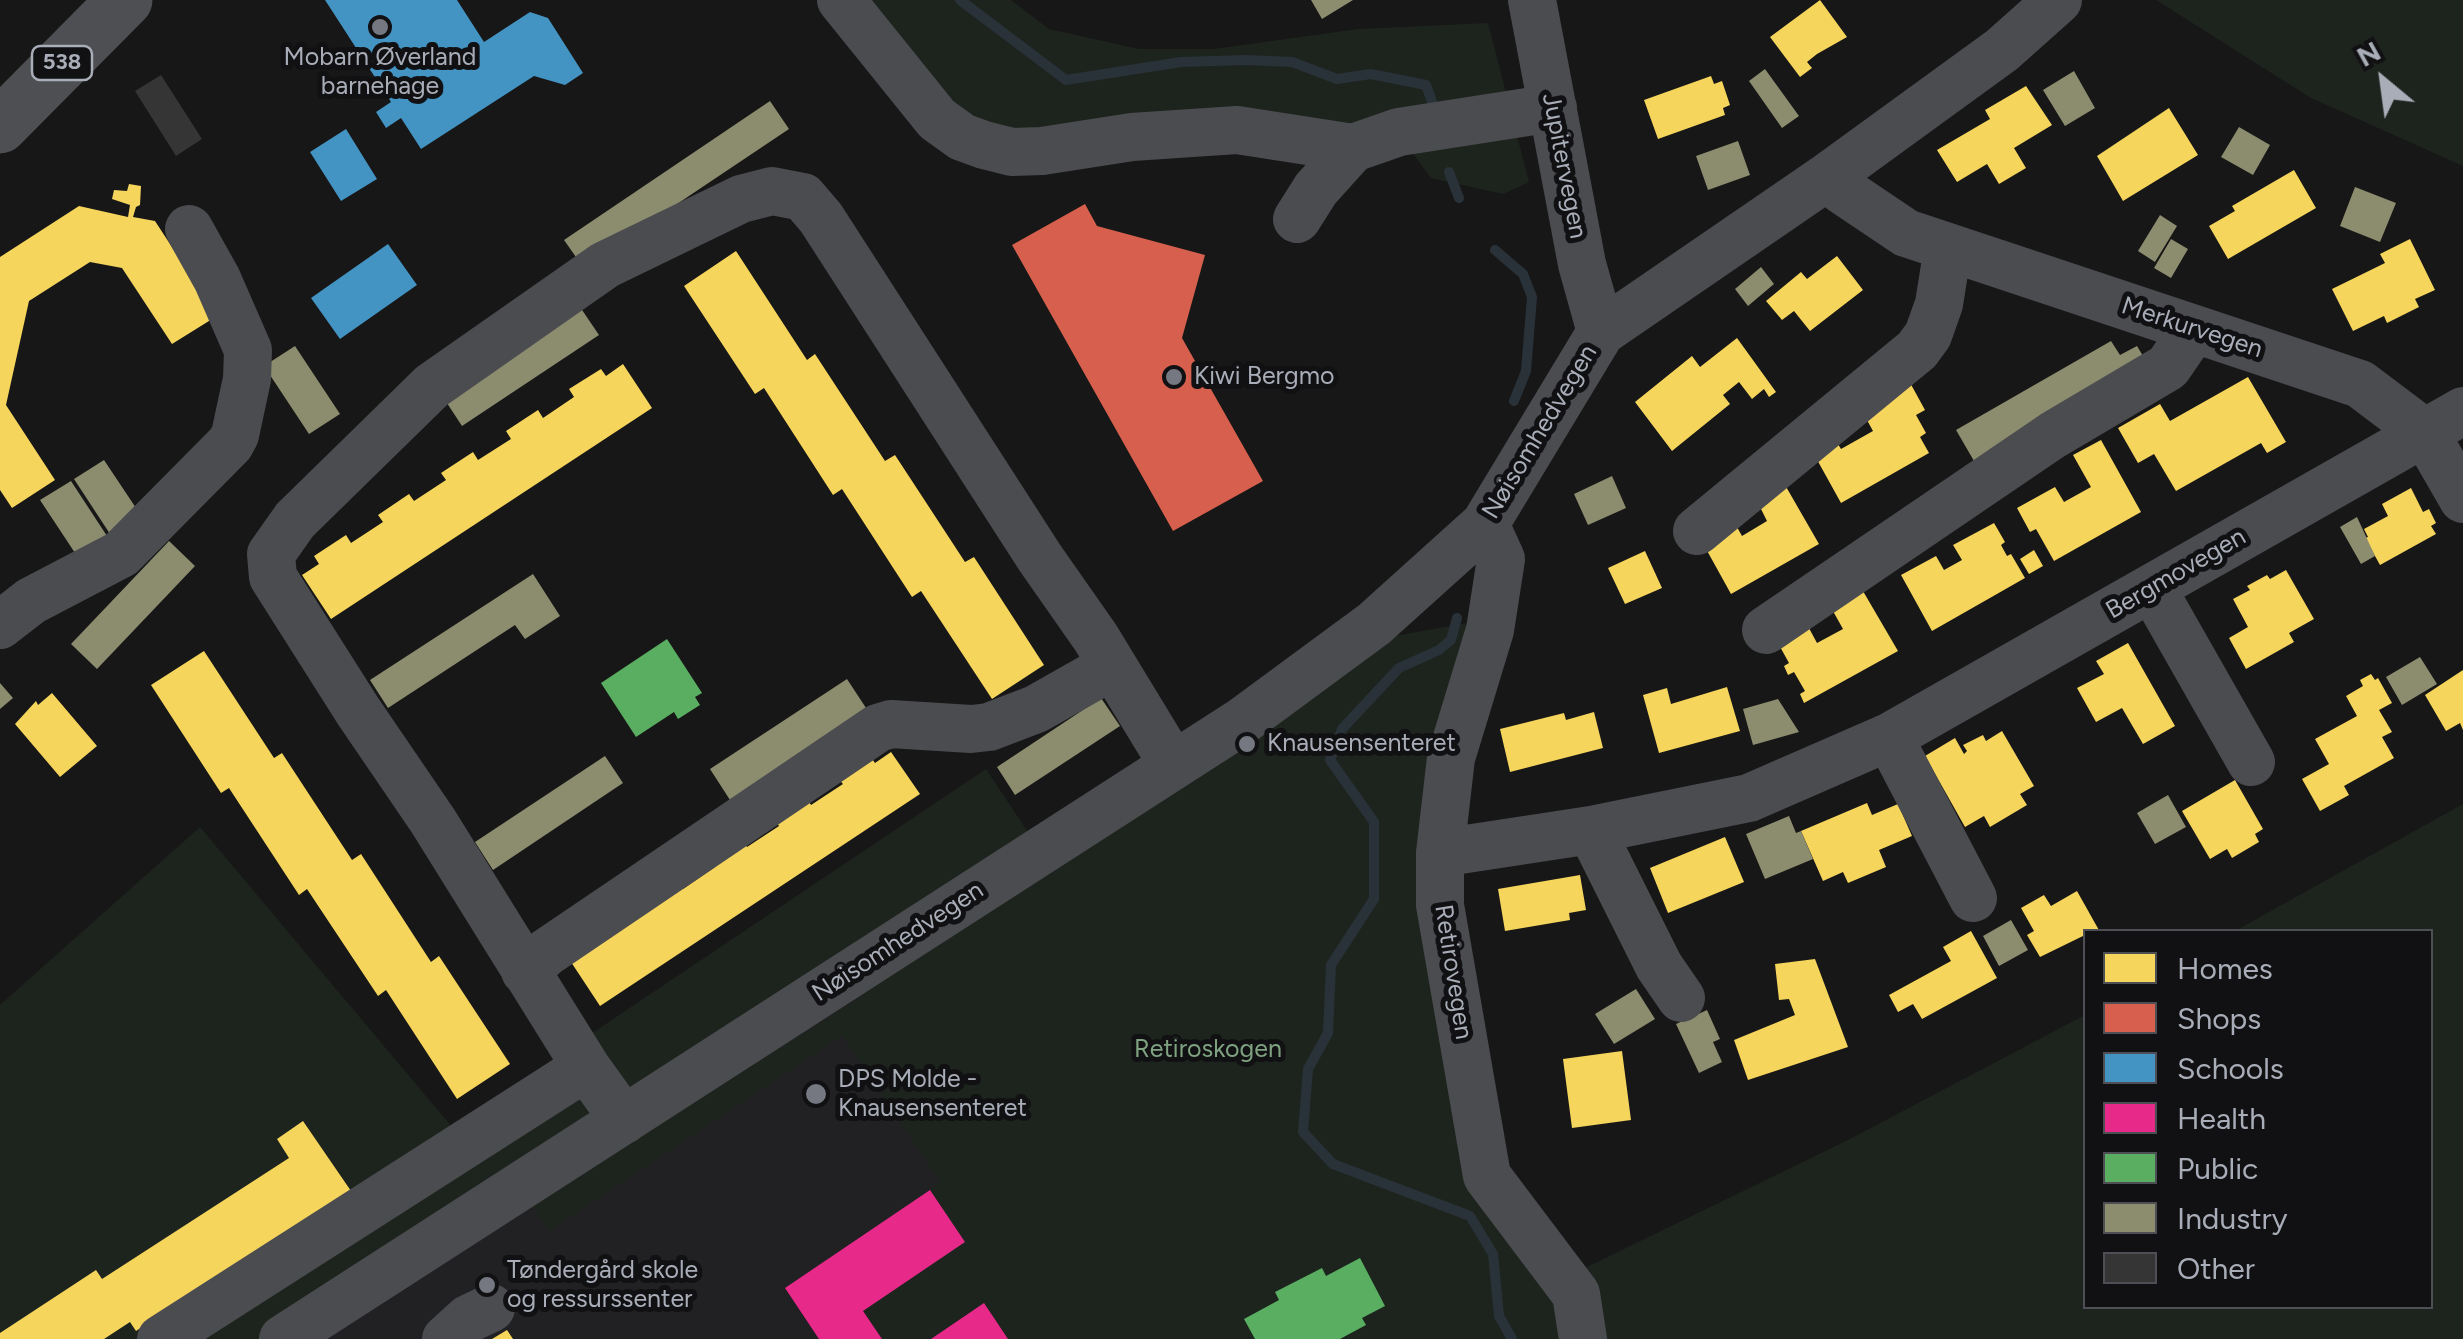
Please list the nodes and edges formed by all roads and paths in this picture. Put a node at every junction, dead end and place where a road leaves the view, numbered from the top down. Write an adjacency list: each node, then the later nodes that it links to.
1 (124, 0): 6 (main road, 538)
2 (841, 0): 7 (street)
3 (1532, 0): 5 (street, Jupitervegen)
4 (2058, 0): 8 (street, Nøisomhedvegen)
5 (1554, 108): 7 (street); 13 (street, Jupitervegen)
6 (0, 126)
7 (1353, 148): 9 (street)
8 (1830, 175): 11 (street, Merkurvegen); 13 (street, Nøisomhedvegen)
9 (1297, 219)
10 (189, 230): 19 (street)
11 (1948, 247): 12 (street, Merkurvegen); 17 (street)
12 (2194, 329): 14 (street, Merkurvegen); 20 (street)
13 (1601, 332): 16 (street, Nøisomhedvegen)
14 (2444, 422): 15 (street); 18 (street, Bergmovegen)
15 (2463, 500)
16 (1485, 524): 24 (street, Nøisomhedvegen); 26 (street, Retirovegen)
17 (1697, 531)
18 (2152, 588): 22 (street, Bergmovegen); 23 (street)
19 (16, 613)
20 (1766, 630)
21 (1112, 666): 24 (street); 28 (street); 28 (street)
22 (1889, 738): 25 (street, Bergmovegen); 27 (street)
23 (2251, 762)
24 (1172, 763): 31 (street, Nøisomhedvegen)
25 (1591, 830): 26 (street, Bergmovegen); 29 (street)
26 (1440, 854): 36 (street, Retirovegen)
27 (1974, 898)
28 (526, 971): 30 (street)
29 (1682, 998)
30 (586, 1067): 31 (street); 33 (street)
31 (624, 1120): 34 (street, Nøisomhedvegen)
32 (492, 1308): 35 (street)
33 (161, 1339)
34 (283, 1339)
35 (446, 1339)
36 (1583, 1339)

